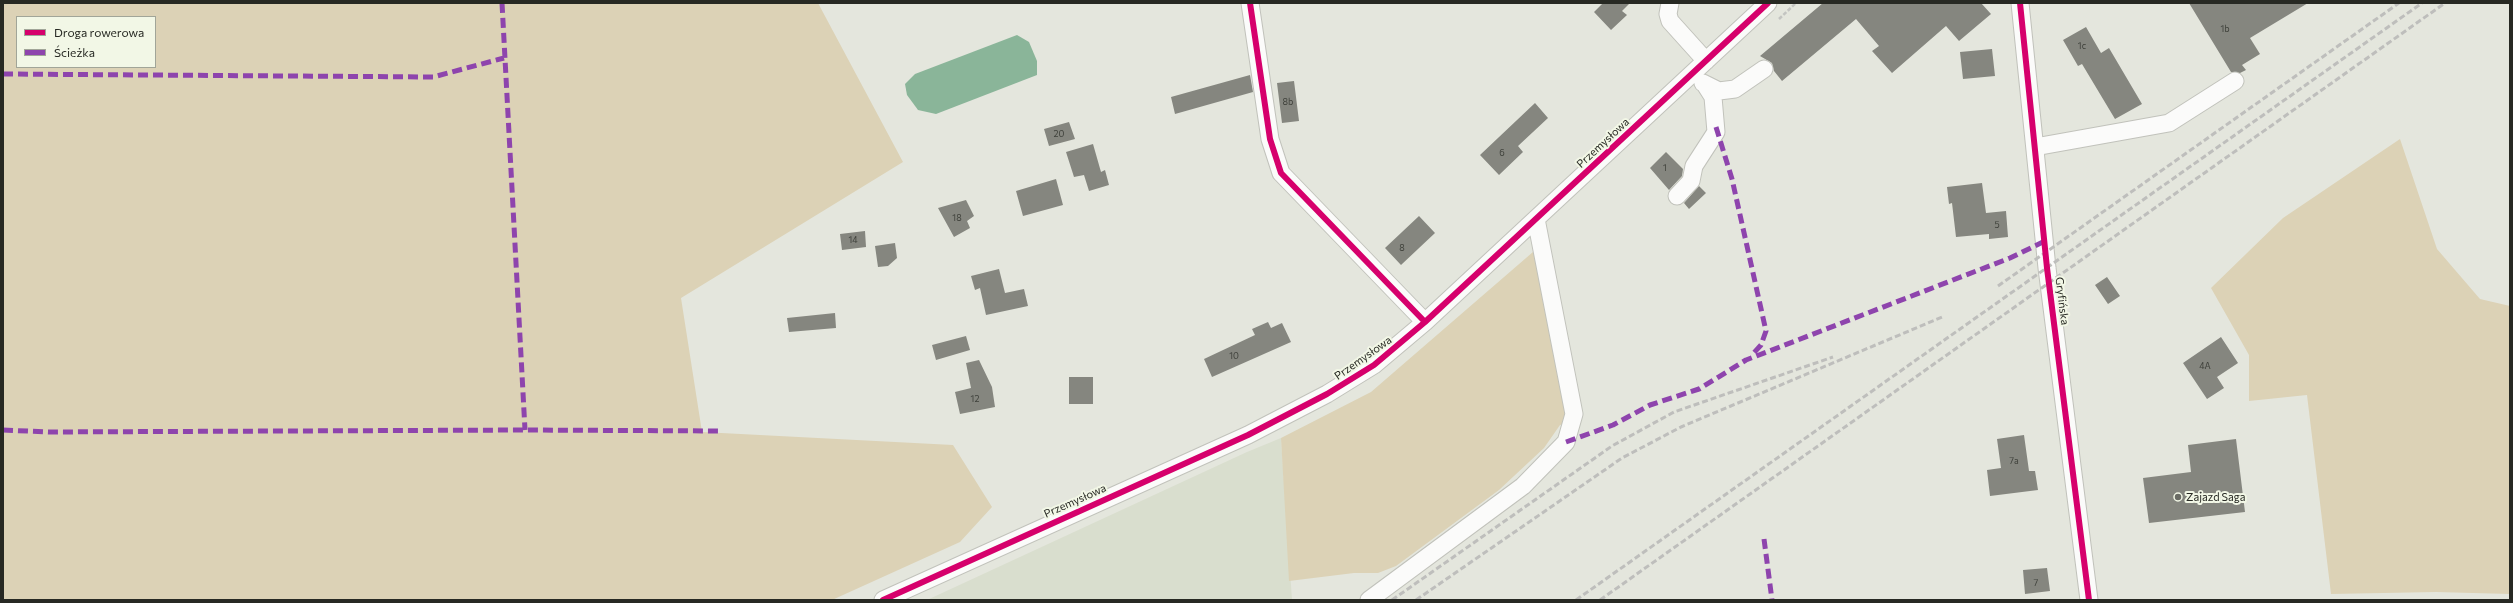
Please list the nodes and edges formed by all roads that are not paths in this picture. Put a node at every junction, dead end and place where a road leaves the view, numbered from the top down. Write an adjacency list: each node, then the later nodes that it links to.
1 (1250, 3): 12 (street)
2 (1670, 3): 5 (street)
3 (1768, 3): 5 (street, Przemysłowa)
4 (2020, 3): 9 (street, Gryfińska)
5 (1700, 67): 8 (street); 11 (street, Przemysłowa)
6 (1764, 69): 8 (street)
7 (2235, 81): 9 (street)
8 (1706, 86): 10 (street)
9 (2035, 147): 15 (street, Gryfińska)
10 (1676, 196)
11 (1536, 219): 12 (street, Przemysłowa); 14 (street)
12 (1425, 322): 13 (street, Przemysłowa)
13 (883, 600)
14 (1368, 600)
15 (2089, 600)

